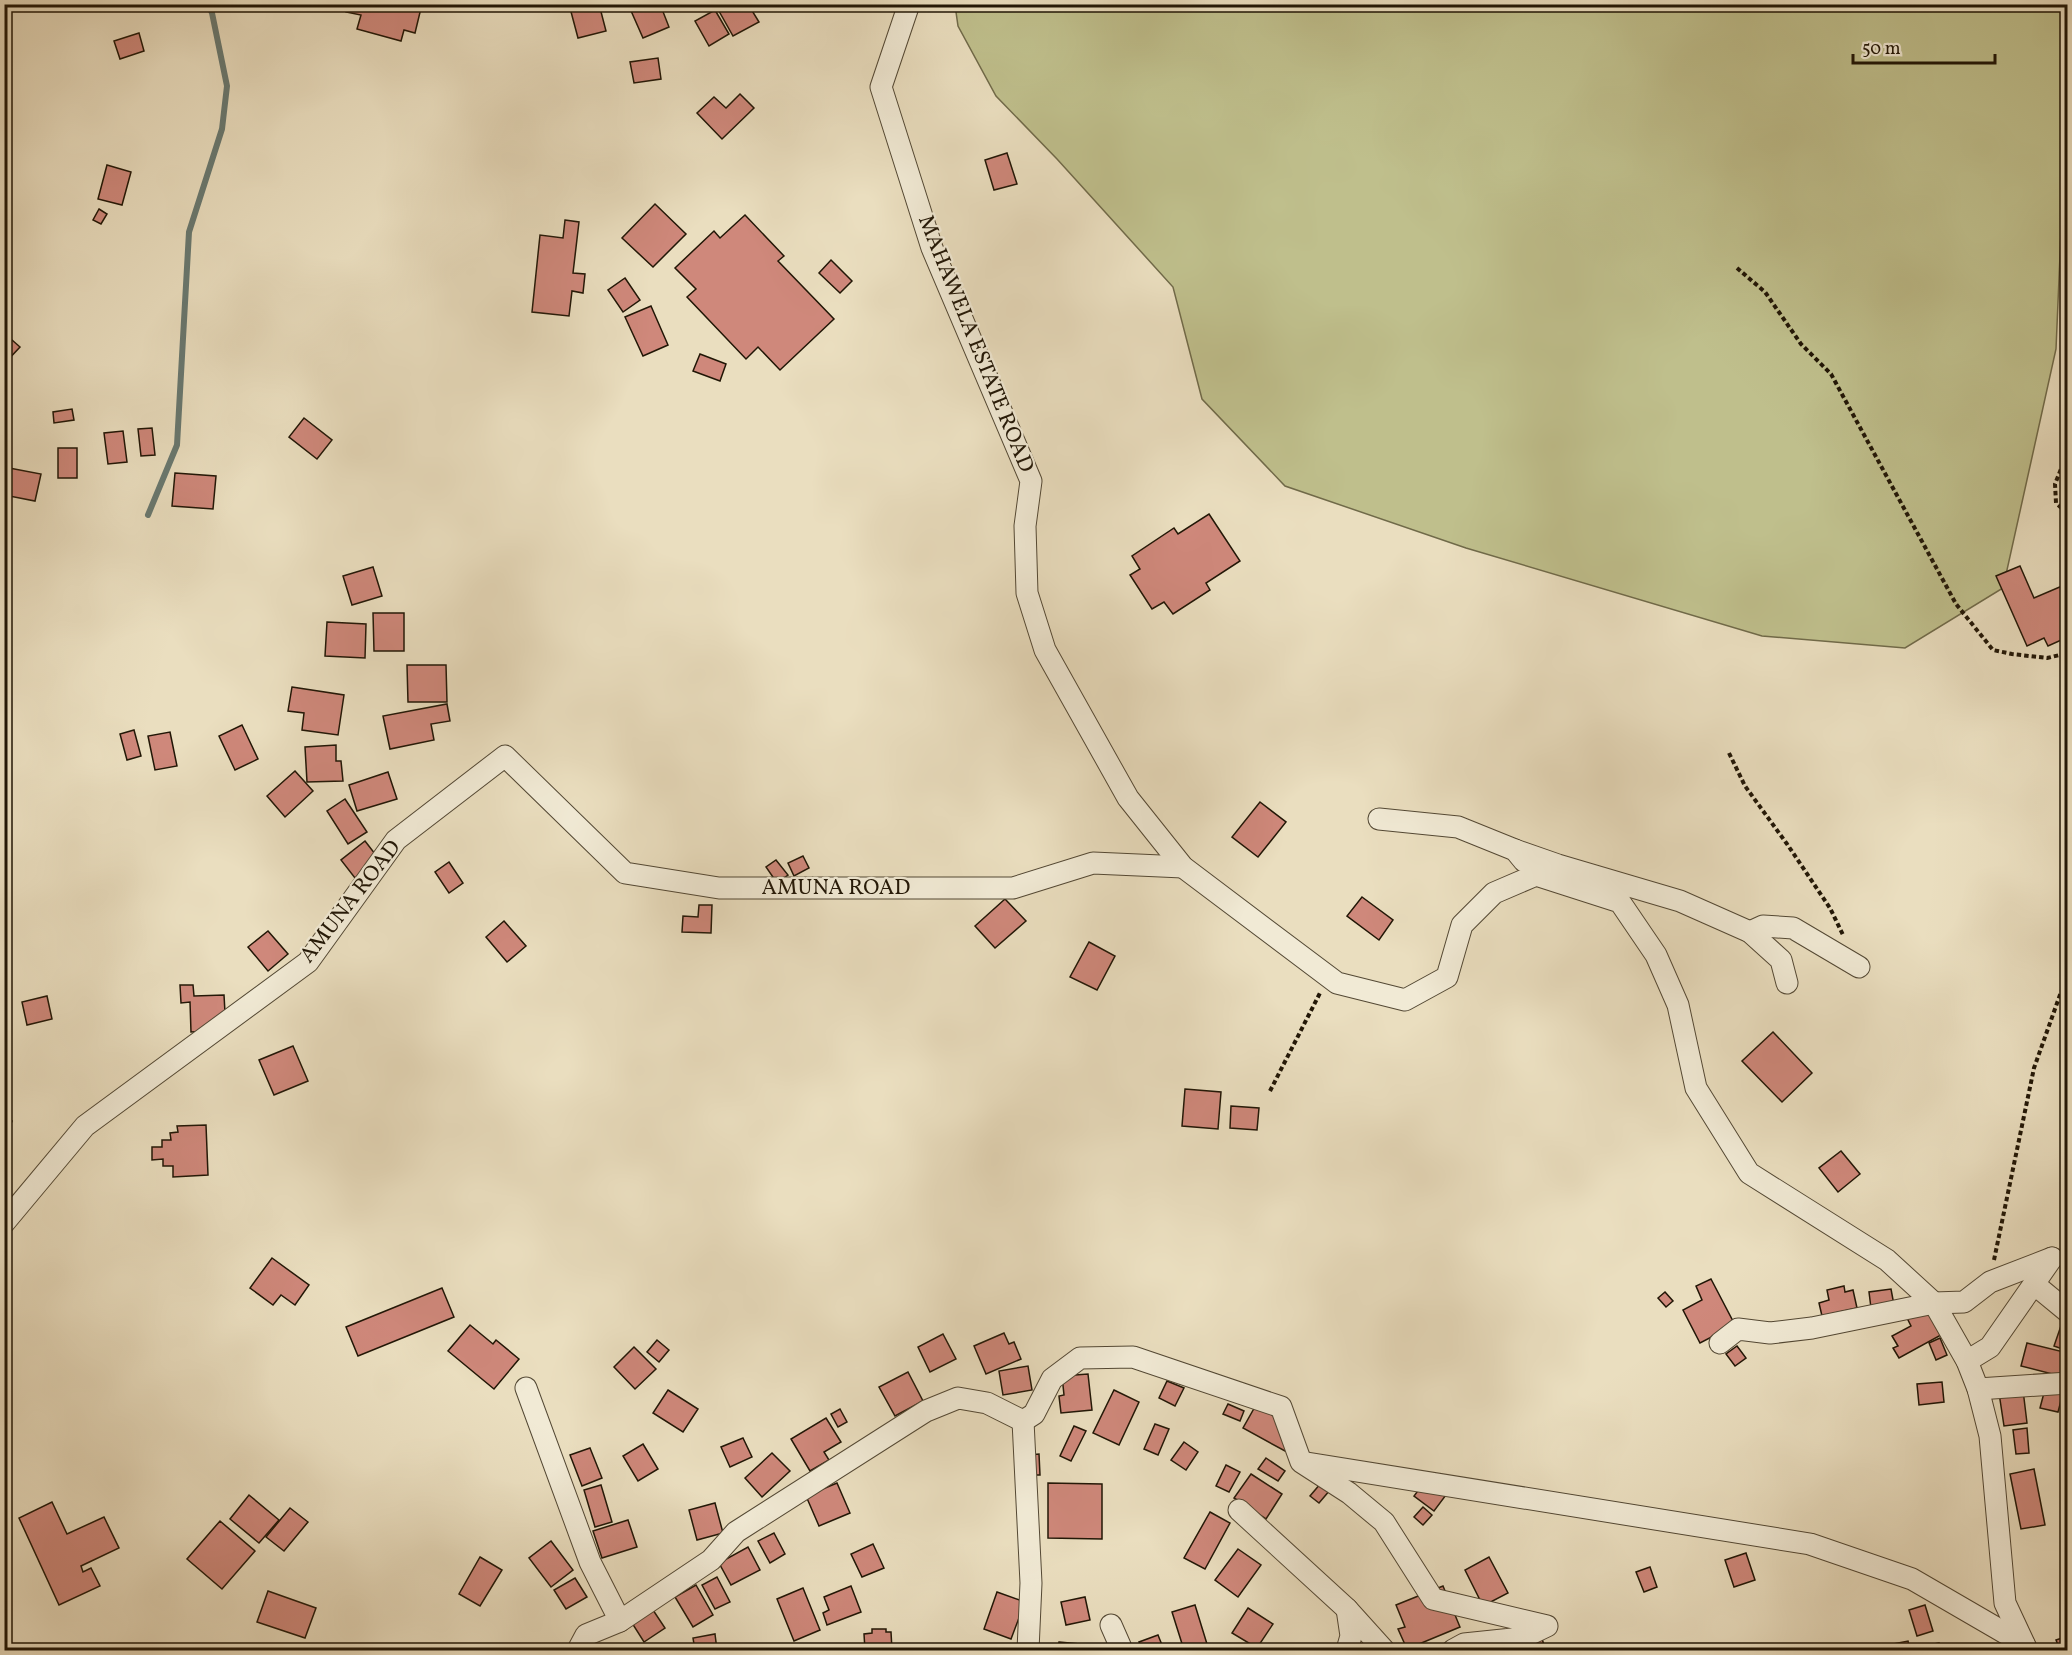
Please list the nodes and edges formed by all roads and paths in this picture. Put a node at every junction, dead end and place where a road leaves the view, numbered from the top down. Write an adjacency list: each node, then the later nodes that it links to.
1 (909, 4): 9 (street, MAHAWELA ESTATE ROAD)
2 (1737, 268): 5 (path)
3 (2067, 457): 4 (path)
4 (2067, 514)
5 (2067, 653)
6 (1729, 753): 12 (path)
7 (1379, 819): 8 (street)
8 (1515, 850): 10 (street); 11 (street)
9 (1183, 867): 14 (street, MAHAWELA ESTATE ROAD); 18 (street, AMUNA ROAD)
10 (1536, 875): 14 (street, MAHAWELA ESTATE ROAD); 21 (street)
11 (1750, 932): 13 (street); 16 (street)
12 (1844, 938)
13 (1858, 967)
14 (1329, 975): 17 (path)
15 (2067, 980): 19 (path)
16 (1787, 983)
17 (1270, 1091)
18 (4, 1223)
19 (1990, 1282): 20 (street); 21 (street)
20 (2034, 1284): 22 (street); 24 (street)
21 (1934, 1303): 23 (street); 24 (street)
22 (2067, 1312)
23 (1720, 1343)
24 (1967, 1361): 27 (street)
25 (2067, 1383): 27 (street)
26 (526, 1388): 32 (street)
27 (1978, 1389): 34 (street)
28 (1023, 1421): 29 (street); 32 (street); 36 (street)
29 (1301, 1462): 34 (street); 40 (street)
30 (1239, 1510): 31 (street)
31 (1347, 1610): 38 (street); 39 (street)
32 (620, 1621): 35 (street)
33 (1111, 1625): 37 (street)
34 (2025, 1647)
35 (578, 1650)
36 (1028, 1650)
37 (1122, 1650)
38 (1347, 1650)
39 (1384, 1650)
40 (1454, 1650)

